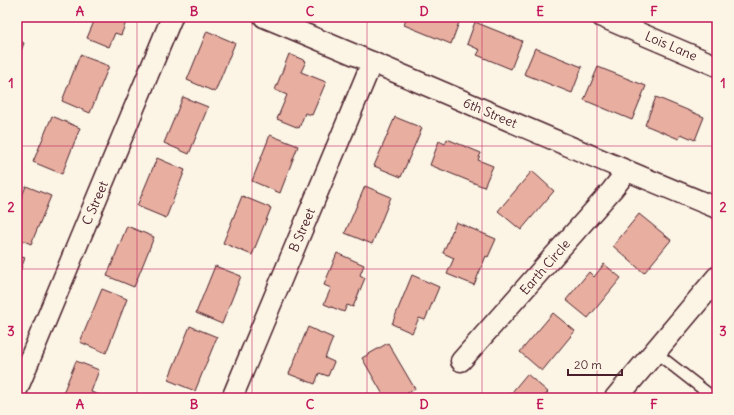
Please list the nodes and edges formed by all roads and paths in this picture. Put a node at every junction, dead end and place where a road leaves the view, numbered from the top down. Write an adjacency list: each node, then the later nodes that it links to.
1 (172, 17): 11 (street, C Street)
2 (264, 17): 4 (street, 6th Street)
3 (602, 17): 5 (street, Lois Lane)
4 (372, 62): 6 (street, 6th Street); 12 (street, B Street)
5 (717, 66)
6 (627, 171): 7 (street, 6th Street); 10 (street, Earth Circle)
7 (717, 208)
8 (717, 278): 9 (main road)
9 (655, 352): 13 (main road); 14 (lane)
10 (461, 361)
11 (17, 390)
12 (232, 398)
13 (616, 398)
14 (714, 398)

